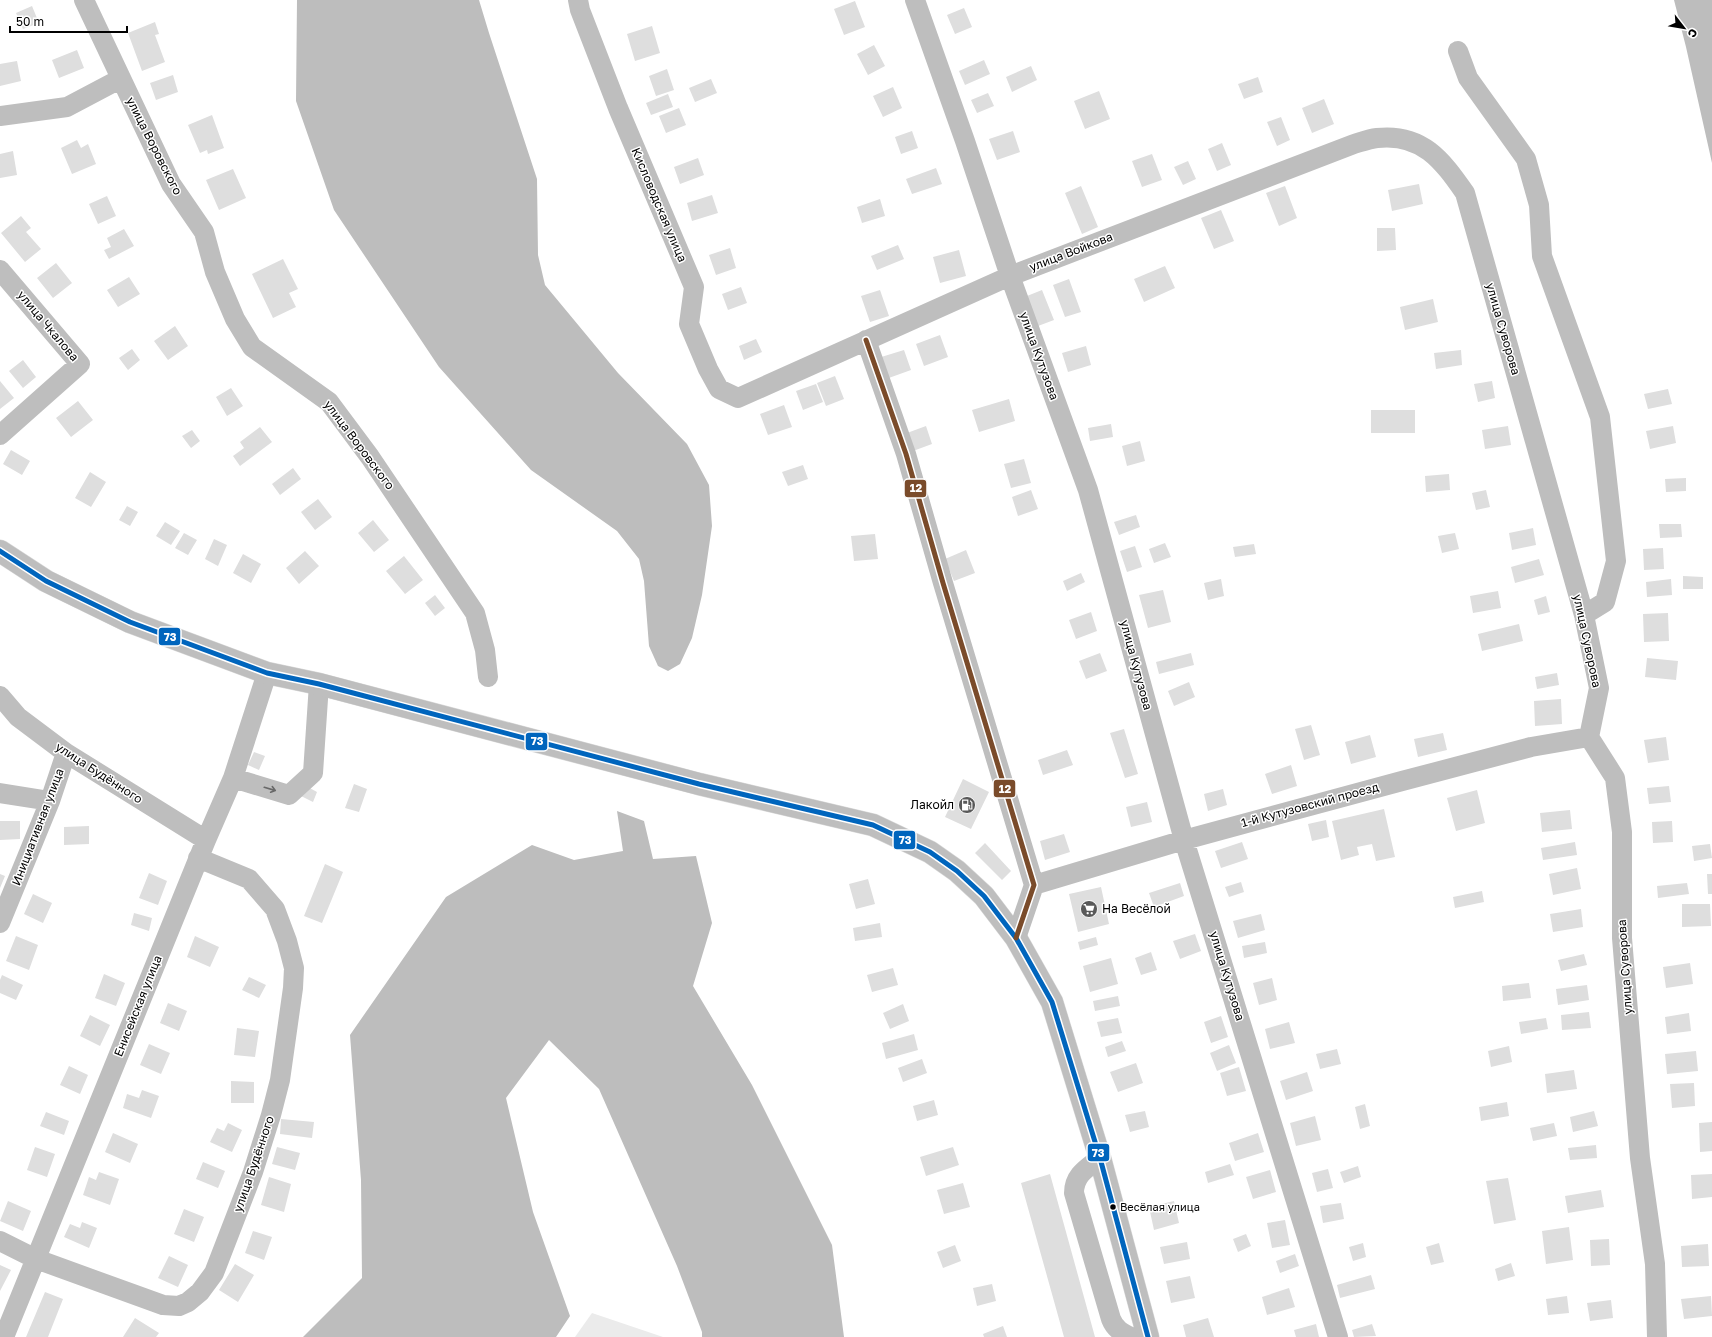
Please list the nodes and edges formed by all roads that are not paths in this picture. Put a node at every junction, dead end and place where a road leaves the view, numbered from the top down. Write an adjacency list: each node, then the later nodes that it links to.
1 (84, 0): 5 (street, улица Воровского)
2 (578, 0): 11 (street, Кисловодская улица)
3 (915, 0): 9 (street, улица Кутузова)
4 (1458, 51): 14 (street)
5 (120, 79): 6 (street); 16 (street, улица Воровского)
6 (0, 116)
7 (1413, 141): 9 (street, улица Войкова); 14 (street, улица Суворова)
8 (0, 270): 12 (street, улица Чкалова)
9 (1010, 276): 10 (street, улица Войкова); 25 (street, улица Кутузова)
10 (866, 340): 11 (street, улица Войкова); 27 (street)
11 (738, 398)
12 (0, 435)
13 (0, 551): 15 (main road)
14 (1584, 615): 19 (street, улица Суворова)
15 (267, 673): 17 (main road); 21 (street, Енисейская улица)
16 (488, 677)
17 (319, 684): 21 (street, one-way to 17); 29 (main road)
18 (0, 696): 20 (street, улица Будённого)
19 (1589, 737): 25 (street, 1-й Кутузовский проезд); 37 (street, улица Суворова)
20 (66, 753): 23 (street, Инициативная улица); 24 (street, улица Будённого)
21 (233, 778): 24 (street, Енисейская улица)
22 (0, 793): 23 (street)
23 (50, 801): 28 (street, Инициативная улица)
24 (206, 840): 26 (street, Енисейская улица)
25 (1184, 840): 27 (street, 1-й Кутузовский проезд); 36 (street, улица Кутузова)
26 (198, 858): 32 (street, Енисейская улица); 32 (street, улица Будённого)
27 (1034, 885): 29 (street)
28 (0, 923)
29 (1016, 938): 30 (main road)
30 (1100, 1158): 34 (street); 35 (main road)
31 (0, 1241): 32 (street, улица Будённого)
32 (36, 1259): 33 (street, Енисейская улица)
33 (4, 1337)
34 (1132, 1337)
35 (1148, 1337)
36 (1338, 1337)
37 (1657, 1337)

